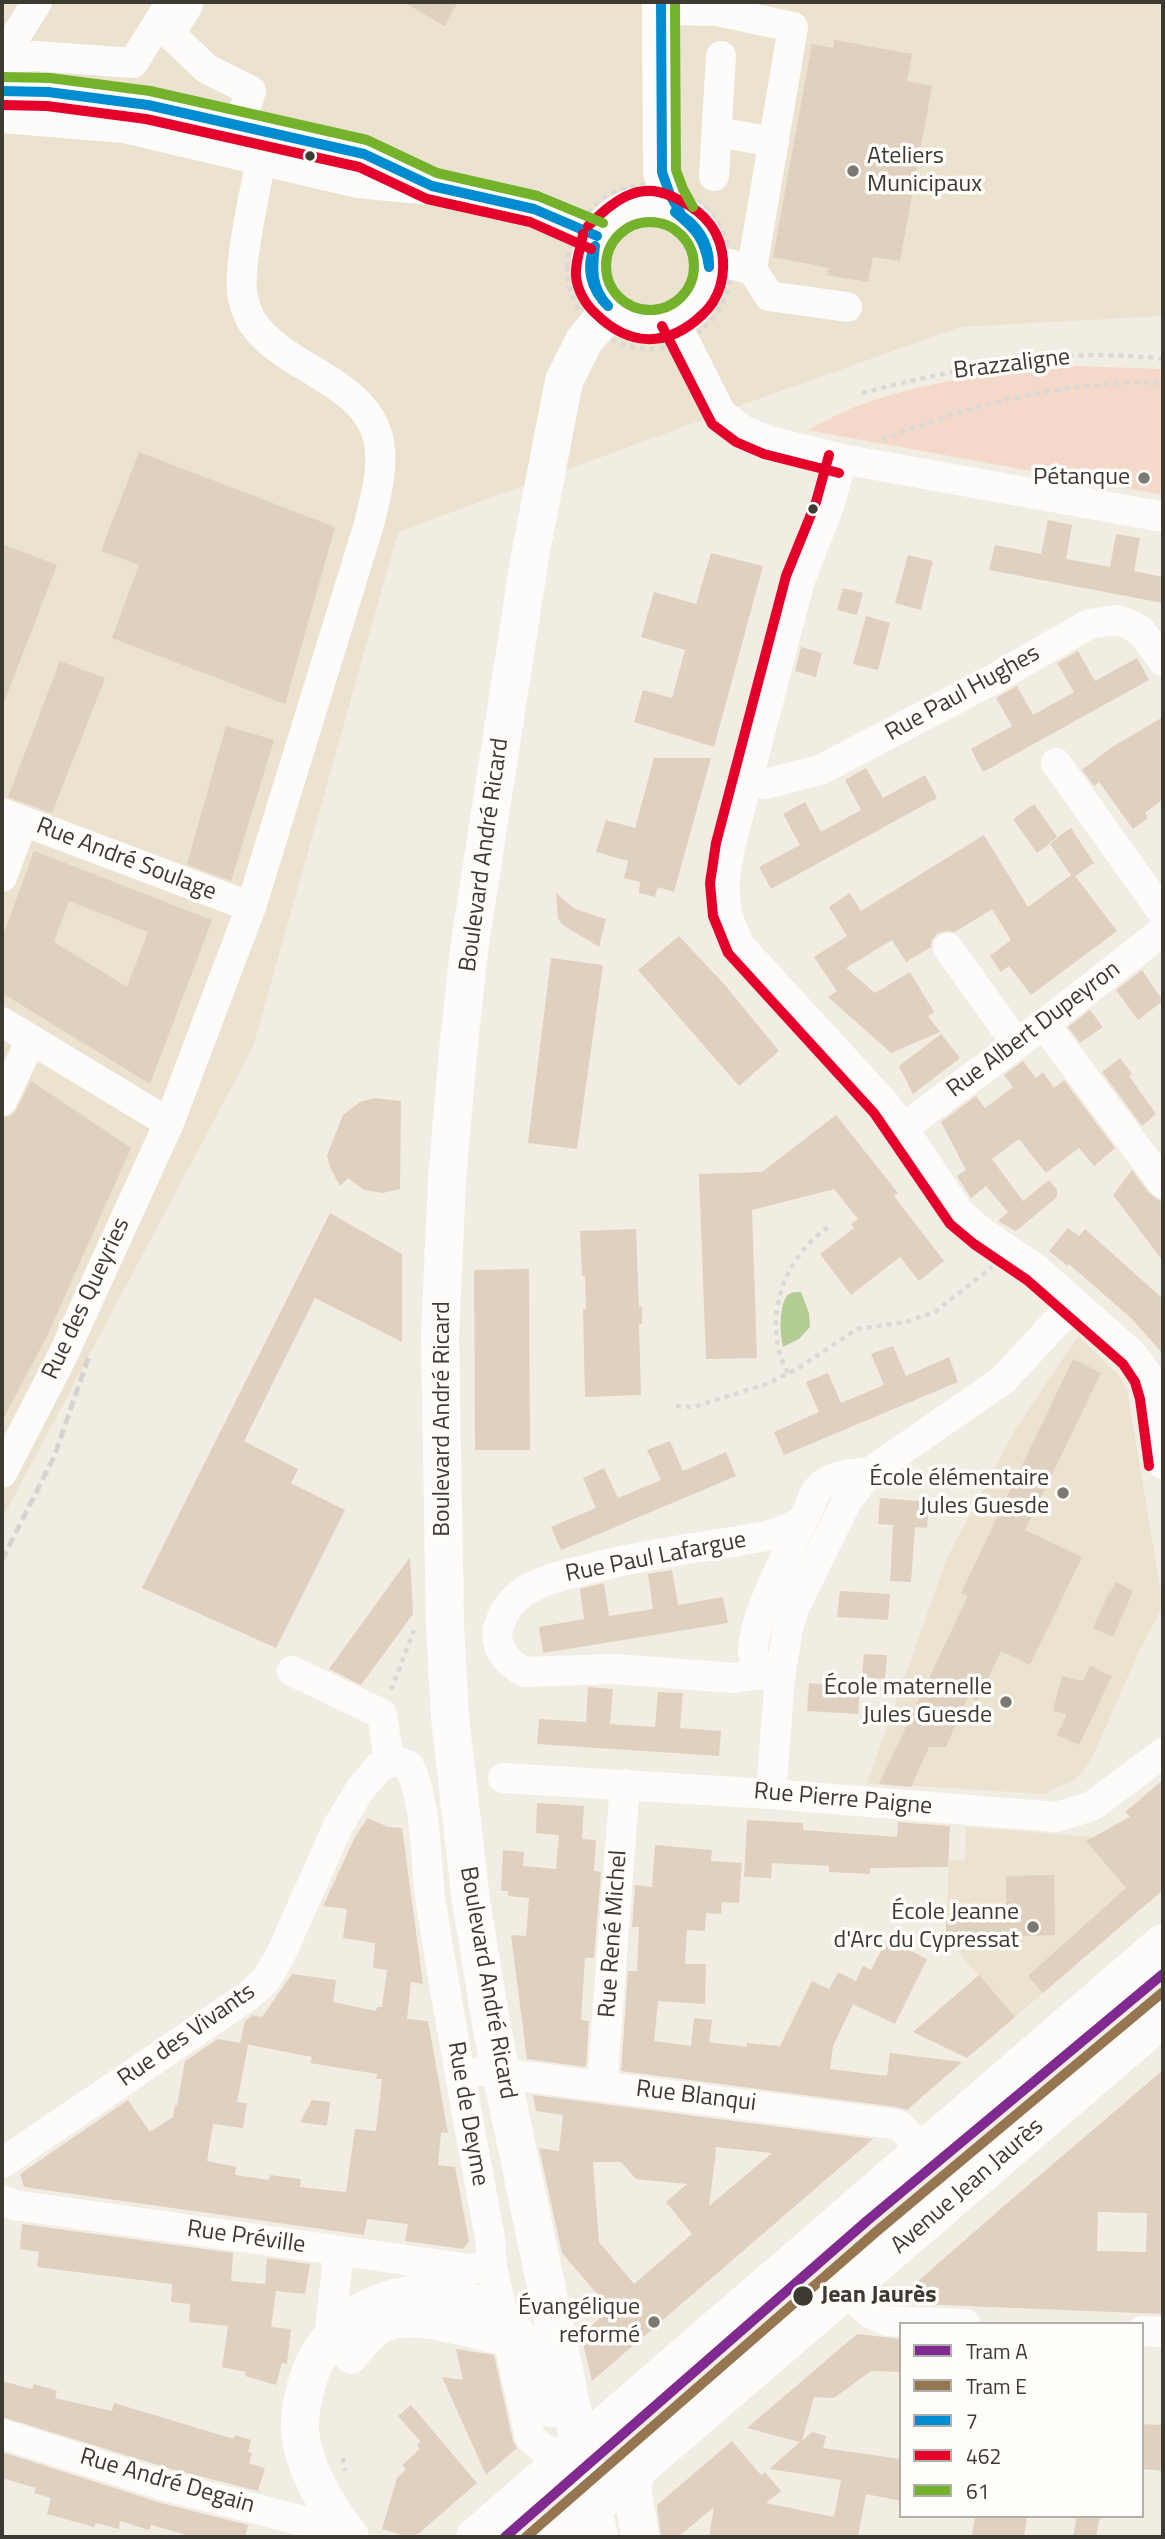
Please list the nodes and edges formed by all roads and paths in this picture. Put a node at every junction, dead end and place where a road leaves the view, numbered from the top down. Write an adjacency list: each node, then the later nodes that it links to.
1 (37, 2): 6 (street)
2 (170, 2): 6 (street)
3 (190, 2): 11 (street)
4 (653, 4): 13 (street); 17 (main road); 18 (main road)
5 (721, 56): 12 (street)
6 (2, 58)
7 (2, 91): 11 (street)
8 (2, 102): 16 (main road)
9 (2, 114): 14 (main road)
10 (2, 121): 14 (street)
11 (239, 125): 16 (street)
12 (717, 132): 13 (street); 15 (street)
13 (774, 142): 21 (street)
14 (261, 161): 16 (main road); 35 (street, Rue des Queyries)
15 (714, 176)
16 (432, 186): 19 (main road)
17 (626, 210): 18 (main road); 19 (main road)
18 (681, 214): 20 (main road)
19 (597, 236): 23 (main road)
20 (709, 260): 21 (street); 24 (main road)
21 (752, 270): 22 (street)
22 (847, 307)
23 (610, 310): 24 (main road); 85 (main road, Boulevard André Ricard)
24 (674, 320): 28 (street)
25 (1163, 359): 27 (path, Brazzaligne)
26 (1163, 383): 28 (path)
27 (862, 393)
28 (854, 461): 29 (street); 32 (street)
29 (1163, 517)
30 (1163, 661): 32 (street, Rue Paul Hughes)
31 (1056, 763): 36 (street)
32 (747, 779): 45 (street)
33 (12, 817): 34 (street); 35 (street, Rue André Soulage)
34 (2, 877)
35 (251, 907): 44 (street, Rue des Queyries)
36 (1163, 913)
37 (1163, 931): 40 (street, Rue Albert Dupeyron)
38 (948, 948): 42 (street)
39 (2, 1022): 41 (street)
40 (1044, 1024): 42 (street, Rue Albert Dupeyron); 46 (street)
41 (31, 1040): 43 (street); 44 (street)
42 (1017, 1044): 45 (street, Rue Albert Dupeyron)
43 (2, 1101)
44 (169, 1123): 55 (street, Rue des Queyries)
45 (903, 1128): 49 (street)
46 (1163, 1183)
47 (830, 1226): 50 (path)
48 (999, 1261): 50 (path)
49 (1074, 1303): 51 (street); 54 (street)
50 (788, 1373): 52 (path)
51 (1158, 1395): 53 (street)
52 (676, 1406)
53 (1163, 1464)
54 (870, 1472): 56 (street); 58 (street)
55 (2, 1473)
56 (804, 1518): 58 (street); 58 (street, Rue Paul Lafargue)
57 (292, 1671): 60 (street)
58 (769, 1675): 63 (street)
59 (1163, 1753): 63 (street, Rue Pierre Paigne)
60 (390, 1762): 66 (street, Rue de Deyme); 69 (street, Rue des Vivants)
61 (503, 1778): 62 (street, Rue Pierre Paigne)
62 (625, 1784): 63 (street, Rue Pierre Paigne); 67 (street, Rue René Michel)
63 (771, 1794)
64 (1163, 1943): 68 (main road)
65 (1158, 2032): 73 (main road, Avenue Jean Jaurès)
66 (459, 2070): 67 (street, Rue Blanqui); 72 (street, Rue de Deyme)
67 (602, 2085): 68 (street, Rue Blanqui)
68 (923, 2150): 79 (main road)
69 (2, 2163)
70 (2, 2200): 71 (street, Rue Préville)
71 (339, 2251): 72 (street, Rue Préville); 77 (street)
72 (492, 2267): 77 (street, Rue de Deyme)
73 (846, 2291): 74 (street); 80 (main road, Avenue Jean Jaurès)
74 (914, 2322)
75 (1144, 2331): 76 (street)
76 (1163, 2332)
77 (506, 2337): 79 (street, Rue de Deyme)
78 (2, 2434): 81 (street, Rue André Degain)
79 (568, 2455): 80 (street, Rue de Deyme); 82 (main road)
80 (625, 2481): 83 (main road, Avenue Jean Jaurès); 86 (street, Rue de Deyme); 87 (main road)
81 (337, 2537): 84 (main road)
82 (475, 2537)
83 (559, 2537)
84 (577, 2537)
85 (599, 2537)
86 (625, 2537)
87 (640, 2537)

